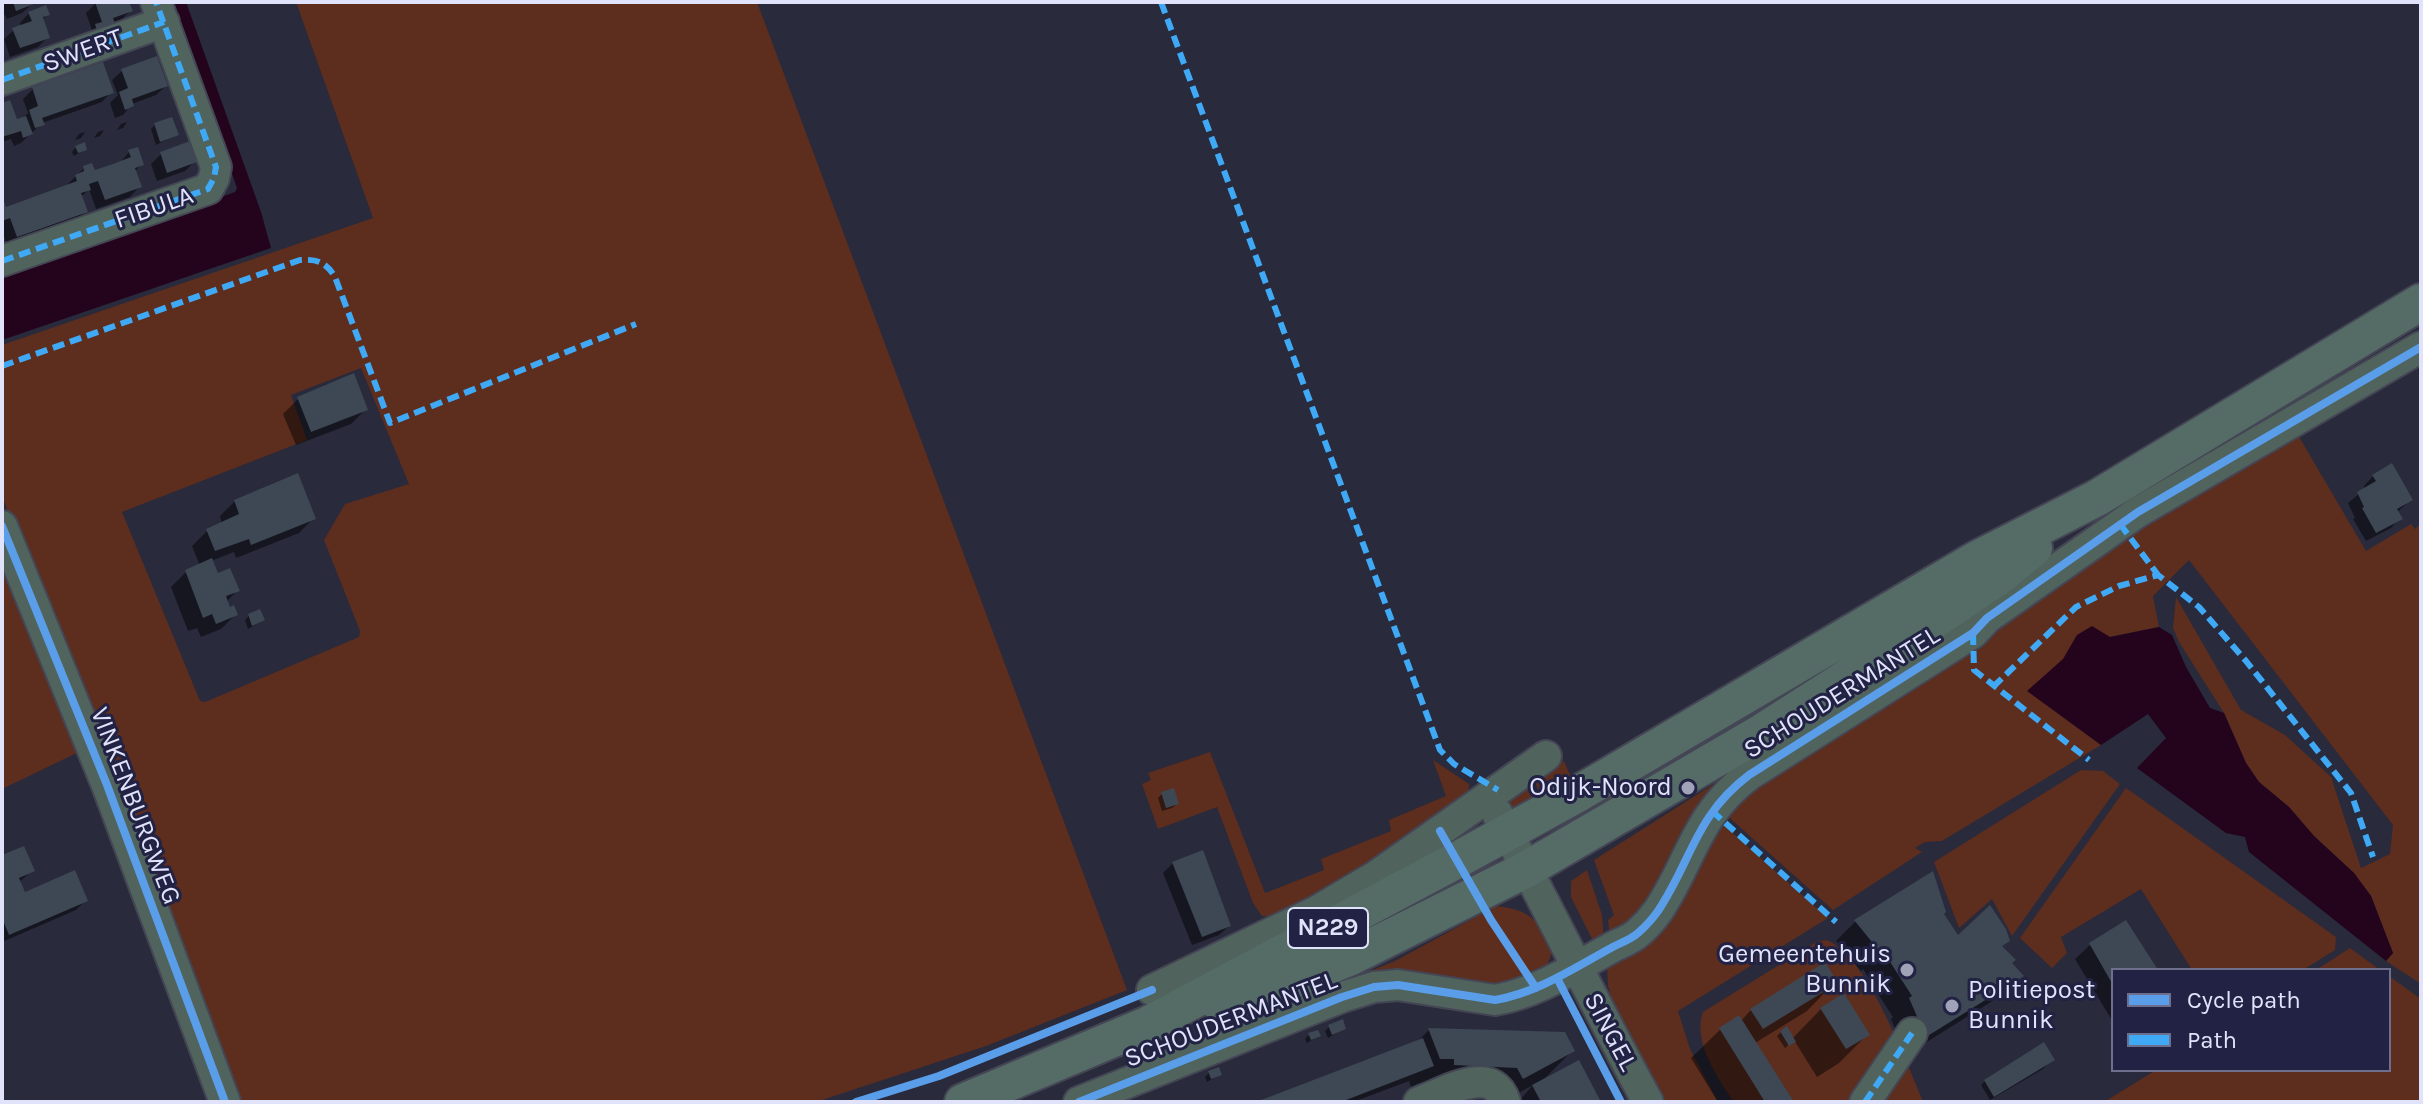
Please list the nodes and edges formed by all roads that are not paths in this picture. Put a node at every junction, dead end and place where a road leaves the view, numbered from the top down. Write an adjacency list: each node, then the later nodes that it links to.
1 (160, 12): 2 (street, SWERT); 3 (street, FIBULA)
2 (2, 78)
3 (2, 261)
4 (2421, 302): 6 (main road, SCHOUDERMANTEL / N229)
5 (2421, 347): 12 (street, SCHOUDERMANTEL)
6 (2097, 498): 10 (main road, SCHOUDERMANTEL / N229); 11 (main road, SCHOUDERMANTEL / N229)
7 (2, 526): 15 (street, VINKENBURGWEG)
8 (1546, 756): 9 (street, SCHOUDERMANTEL)
9 (1488, 798): 10 (street); 13 (street, SCHOUDERMANTEL)
10 (1507, 833): 11 (street, SINGEL); 13 (main road, SCHOUDERMANTEL / N229)
11 (1527, 869): 12 (street, SINGEL); 13 (main road, SCHOUDERMANTEL / N229)
12 (1576, 968): 17 (street, SCHOUDERMANTEL); 20 (street, SINGEL)
13 (1150, 1007): 16 (main road, SCHOUDERMANTEL / N229)
14 (1912, 1033): 21 (street)
15 (225, 1102)
16 (963, 1102)
17 (1079, 1102)
18 (1419, 1102): 19 (street)
19 (1505, 1102)
20 (1648, 1102)
21 (1865, 1102)

